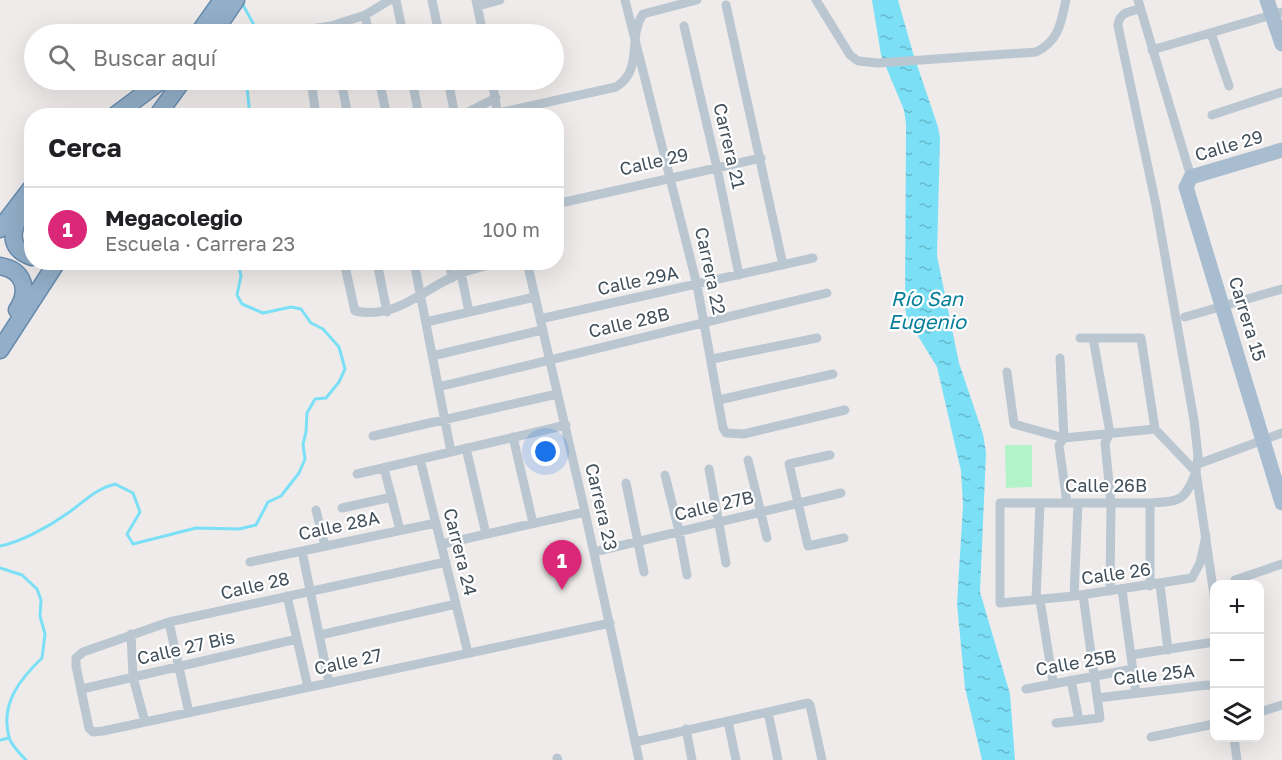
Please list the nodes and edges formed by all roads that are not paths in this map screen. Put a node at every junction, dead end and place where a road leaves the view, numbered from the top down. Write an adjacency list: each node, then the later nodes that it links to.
1 (222, 0): 16 (highway)
2 (236, 0): 17 (highway)
3 (390, 0): 15 (street)
4 (396, 0): 20 (street)
5 (432, 0): 21 (street)
6 (501, 0): 11 (street)
7 (625, 0): 25 (street, Carrera 22)
8 (696, 0): 25 (street)
9 (816, 0): 10 (street)
10 (1066, 0)
11 (477, 3): 22 (street)
12 (726, 5): 51 (street)
13 (1139, 5): 27 (street, Carrera 15); 115 (street)
14 (1274, 9): 24 (street); 26 (main road)
15 (365, 15): 18 (street); 19 (street)
16 (205, 24)
17 (220, 24)
18 (345, 24)
19 (367, 24)
20 (401, 24)
21 (437, 24)
22 (481, 24)
23 (684, 26): 52 (street, Carrera 21)
24 (1211, 33): 27 (street); 28 (street)
25 (636, 40): 48 (street); 53 (street, Carrera 22)
26 (1282, 44)
27 (1152, 50): 54 (street, Carrera 15)
28 (1229, 86)
29 (149, 90): 39 (highway)
30 (176, 90): 40 (highway)
31 (312, 90): 41 (street)
32 (343, 90): 42 (street)
33 (381, 90): 43 (street)
34 (414, 90): 44 (street)
35 (449, 90): 45 (street)
36 (494, 90): 38 (street)
37 (1282, 92): 49 (street)
38 (496, 99): 46 (street); 47 (street)
39 (126, 108)
40 (164, 108)
41 (315, 108)
42 (346, 108)
43 (385, 108)
44 (417, 108)
45 (453, 108)
46 (477, 108)
47 (497, 108)
48 (524, 108)
49 (1212, 115)
50 (1282, 150): 54 (main road, Calle 29)
51 (761, 158): 52 (street, Calle 29); 61 (street)
52 (717, 168): 53 (street, Calle 29); 70 (street, Carrera 21)
53 (671, 178): 56 (street, Calle 29); 72 (street, Carrera 22)
54 (1189, 179): 77 (main road, Carrera 15)
55 (24, 198): 58 (highway)
56 (564, 202)
57 (24, 209): 59 (highway)
58 (0, 229)
59 (24, 254)
60 (813, 258): 61 (street, Calle 29A)
61 (783, 265): 70 (street, Calle 29A)
62 (0, 266): 85 (highway)
63 (52, 270): 89 (highway)
64 (346, 270): 78 (street)
65 (379, 270): 78 (street)
66 (415, 270): 75 (street)
67 (453, 270): 71 (street)
68 (471, 270): 71 (street)
69 (529, 270): 76 (street, Carrera 23)
70 (739, 275): 72 (street, Calle 29A)
71 (456, 276): 75 (street); 79 (street)
72 (697, 285): 81 (street, Calle 29A); 83 (street, Carrera 22)
73 (1282, 289): 77 (street)
74 (827, 293): 83 (street, Calle 28B)
75 (420, 295): 78 (street); 82 (street)
76 (535, 297): 79 (street); 81 (street, Carrera 23)
77 (1223, 307): 80 (street); 108 (main road, Carrera 15)
78 (387, 312)
79 (470, 312): 82 (street)
80 (1185, 317)
81 (540, 319): 84 (street, Carrera 23)
82 (426, 322): 90 (street)
83 (704, 322): 92 (street, Calle 28B); 93 (street, Carrera 22)
84 (542, 330): 90 (street); 92 (street, Carrera 23)
85 (0, 335)
86 (817, 338): 93 (street)
87 (1080, 338): 88 (street)
88 (1093, 338): 102 (street); 103 (street)
89 (0, 350)
90 (432, 356): 96 (street)
91 (1060, 358): 107 (street)
92 (549, 359): 96 (street, Calle 28B); 97 (street, Carrera 23)
93 (712, 359): 98 (street, Carrera 22)
94 (1007, 372): 107 (street)
95 (833, 374): 98 (street)
96 (438, 387): 100 (street)
97 (557, 394): 100 (street); 101 (street, Carrera 23)
98 (719, 400): 99 (street, Carrera 22)
99 (845, 410)
100 (444, 420): 105 (street); 110 (street)
101 (566, 424): 106 (street); 131 (street, Carrera 23)
102 (1155, 429): 103 (street); 115 (street)
103 (1110, 433): 107 (street); 127 (street)
104 (1282, 434): 108 (street)
105 (373, 436)
106 (513, 437): 109 (street); 135 (street)
107 (1064, 438): 125 (street)
108 (1263, 440): 115 (street); 122 (main road, Carrera 15)
109 (466, 448): 110 (street); 138 (street)
110 (451, 452): 112 (street)
111 (830, 455): 123 (street)
112 (420, 459): 114 (street); 134 (street, Carrera 24)
113 (748, 459): 132 (street)
114 (384, 468): 117 (street); 121 (street)
115 (1197, 468): 128 (street, Calle 26B); 139 (street)
116 (709, 469): 133 (street)
117 (357, 474)
118 (665, 475): 137 (street)
119 (626, 483): 142 (street)
120 (841, 493): 123 (street, Calle 27B)
121 (392, 497): 129 (street); 136 (street)
122 (1282, 500)
123 (798, 503): 132 (street, Calle 27B); 141 (street)
124 (1040, 503): 125 (street, Calle 26B); 161 (street); 162 (street, Calle 26B)
125 (1067, 503): 126 (street, Calle 26B)
126 (1078, 503): 127 (street, Calle 26B); 160 (street)
127 (1111, 503): 128 (street, Calle 26B); 158 (street)
128 (1149, 503): 155 (street)
129 (342, 508)
130 (316, 510): 144 (street)
131 (585, 512): 135 (street); 146 (street, Carrera 23)
132 (761, 512): 133 (street, Calle 27B); 140 (street)
133 (719, 522): 137 (street, Calle 27B); 149 (street)
134 (436, 523): 136 (street, Calle 28A); 143 (street, Carrera 24)
135 (533, 523): 138 (street)
136 (400, 530): 144 (street, Calle 28A)
137 (680, 531): 142 (street, Calle 27B); 152 (street)
138 (486, 534): 143 (street)
139 (1206, 536): 153 (street); 155 (street, Calle 26)
140 (767, 538)
141 (844, 538)
142 (638, 541): 146 (street, Calle 27B); 151 (street)
143 (442, 544): 148 (street, Carrera 24)
144 (325, 546): 145 (street, Calle 28A)
145 (302, 551): 147 (street, Calle 28A); 157 (street)
146 (594, 552): 165 (street, Carrera 23)
147 (250, 562)
148 (446, 562): 157 (street, Calle 28); 163 (street, Carrera 24)
149 (726, 563)
150 (1282, 564): 154 (street)
151 (644, 572)
152 (687, 575)
153 (1213, 580)
154 (1235, 580)
155 (1155, 585): 156 (street, Calle 26); 170 (street)
156 (1122, 590): 158 (street, Calle 26); 172 (street)
157 (310, 591): 159 (street, Calle 28); 167 (street)
158 (1110, 591): 160 (street, Calle 26)
159 (287, 596): 164 (street, Calle 28); 168 (street)
160 (1078, 596): 161 (street, Calle 26); 175 (street)
161 (1038, 600): 162 (street, Calle 26); 178 (street)
162 (1000, 603)
163 (456, 604): 167 (street); 171 (street, Carrera 24)
164 (169, 622): 166 (street, Calle 28); 173 (street)
165 (610, 623): 171 (street, Calle 27); 197 (street, Carrera 23)
166 (131, 634): 176 (street); 182 (street, Calle 28)
167 (320, 635): 179 (street)
168 (297, 639): 173 (street, Calle 27 Bis); 181 (street)
169 (1210, 643): 170 (street, Calle 25B)
170 (1168, 650): 172 (street, Calle 25B)
171 (468, 653): 179 (street, Calle 27)
172 (1131, 655): 174 (street)
173 (179, 666): 176 (street, Calle 27 Bis); 189 (street)
174 (1133, 669): 175 (street, Calle 25B); 184 (street)
175 (1094, 676): 177 (street, Calle 25B); 185 (street)
176 (133, 677): 182 (street, Calle 27 Bis); 192 (street)
177 (1071, 680): 178 (street, Calle 25B); 190 (street)
178 (1053, 682): 183 (street, Calle 25B)
179 (329, 683): 181 (street, Calle 27)
180 (1210, 685): 184 (street, Calle 25A)
181 (308, 687): 189 (street, Calle 27)
182 (82, 689): 192 (street, Calle 27)
183 (1026, 689)
184 (1137, 693): 185 (street, Calle 25A)
185 (1097, 698): 190 (street)
186 (1282, 705): 187 (street)
187 (1264, 711)
188 (768, 712): 191 (street); 202 (street); 203 (street)
189 (189, 713): 192 (street, Calle 27)
190 (1079, 720): 193 (street)
191 (728, 721): 195 (street); 201 (street)
192 (145, 722)
193 (1056, 723)
194 (1210, 725): 196 (street)
195 (686, 729): 197 (street); 200 (street)
196 (1151, 737)
197 (634, 742): 199 (street, Carrera 23)
198 (1235, 742): 204 (street)
199 (639, 760)
200 (692, 760)
201 (736, 760)
202 (778, 760)
203 (822, 760)
204 (1237, 760)

